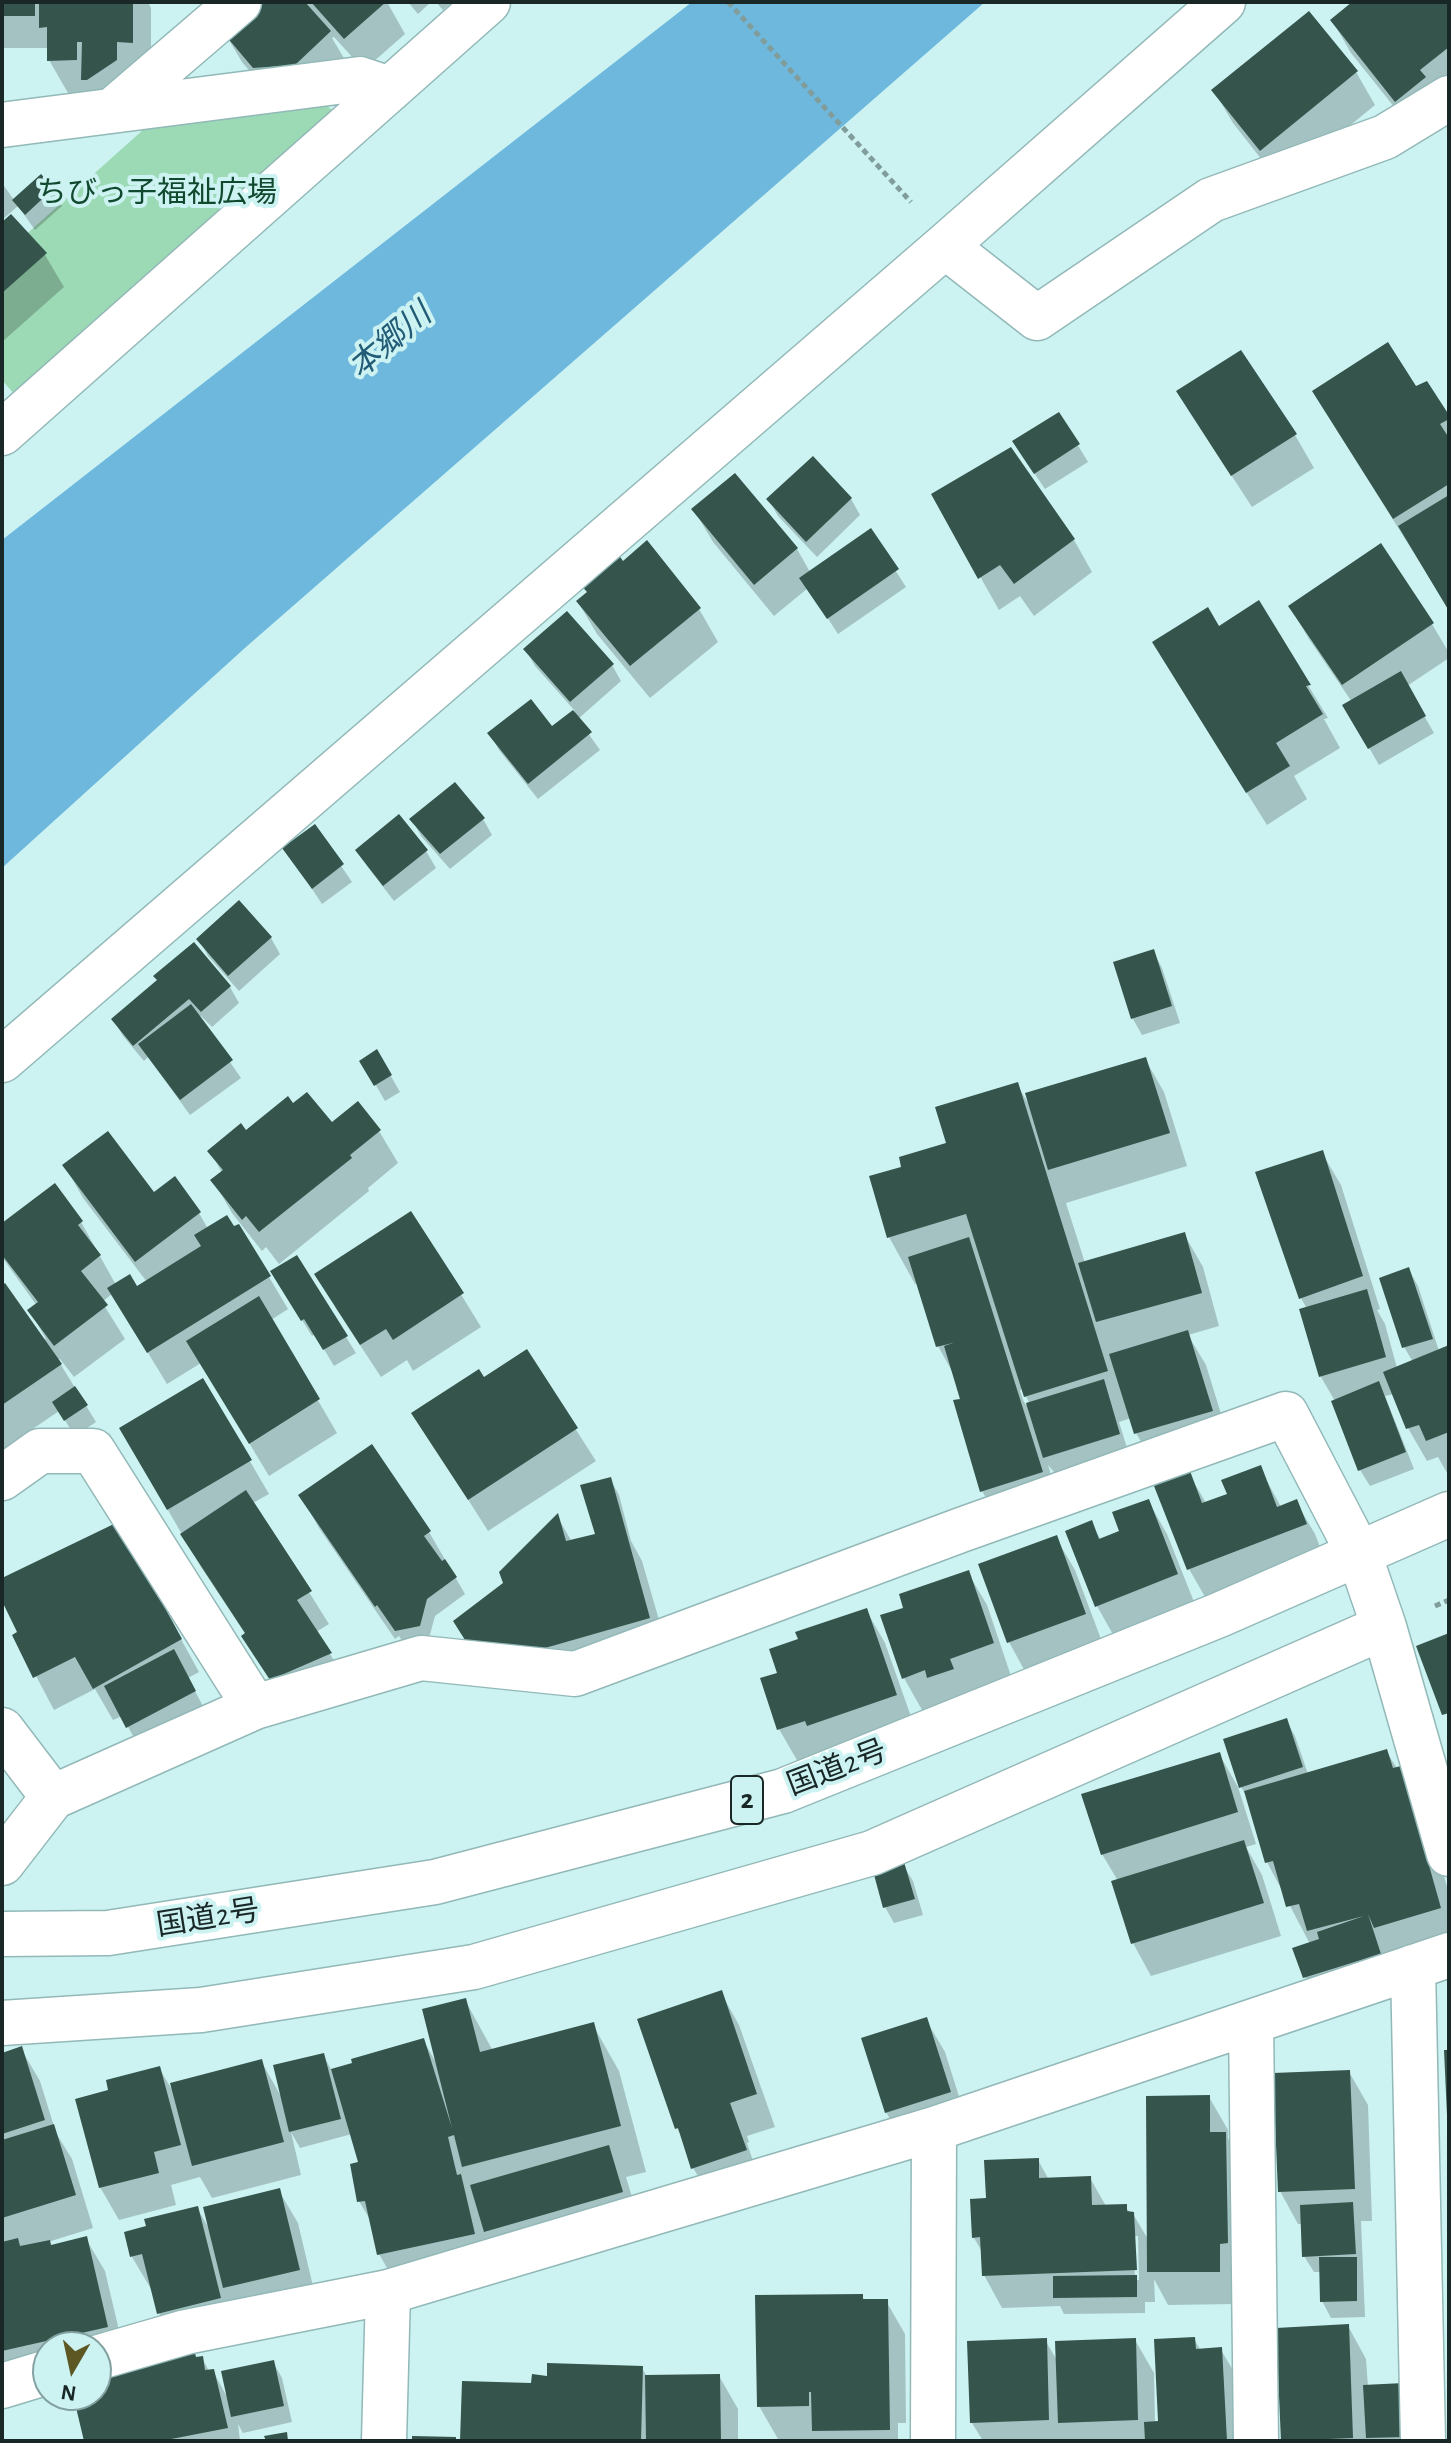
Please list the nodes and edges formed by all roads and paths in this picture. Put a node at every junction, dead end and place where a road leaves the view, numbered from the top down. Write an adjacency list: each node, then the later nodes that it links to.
1 (239, 2): 7 (main road)
2 (488, 2): 5 (main road)
3 (728, 2): 9 (path)
4 (1223, 2): 10 (main road)
5 (390, 89): 7 (main road); 11 (main road)
6 (1449, 98): 10 (main road)
7 (113, 110): 8 (main road)
8 (2, 125)
9 (905, 194)
10 (945, 246): 12 (main road)
11 (2, 433)
12 (2, 1060)
13 (2, 1478): 17 (main road)
14 (1449, 1514): 15 (main road, 国道2号 / 2)
15 (1359, 1554): 16 (main road); 17 (main road); 22 (main road, 国道2号 / 2)
16 (1384, 1627): 20 (main road); 25 (main road)
17 (255, 1707): 19 (main road)
18 (2, 1730): 19 (main road)
19 (53, 1797): 21 (main road)
20 (1449, 1854)
21 (2, 1863)
22 (2, 1934)
23 (1431, 1961): 24 (main road); 34 (main road)
24 (1251, 2022): 26 (main road); 33 (main road)
25 (2, 2023)
26 (934, 2129): 27 (main road); 32 (main road)
27 (388, 2292): 28 (main road); 31 (main road)
28 (112, 2353)
29 (32, 2377): 30 (main road)
30 (2, 2386)
31 (384, 2441)
32 (933, 2441)
33 (1256, 2441)
34 (1423, 2441)

